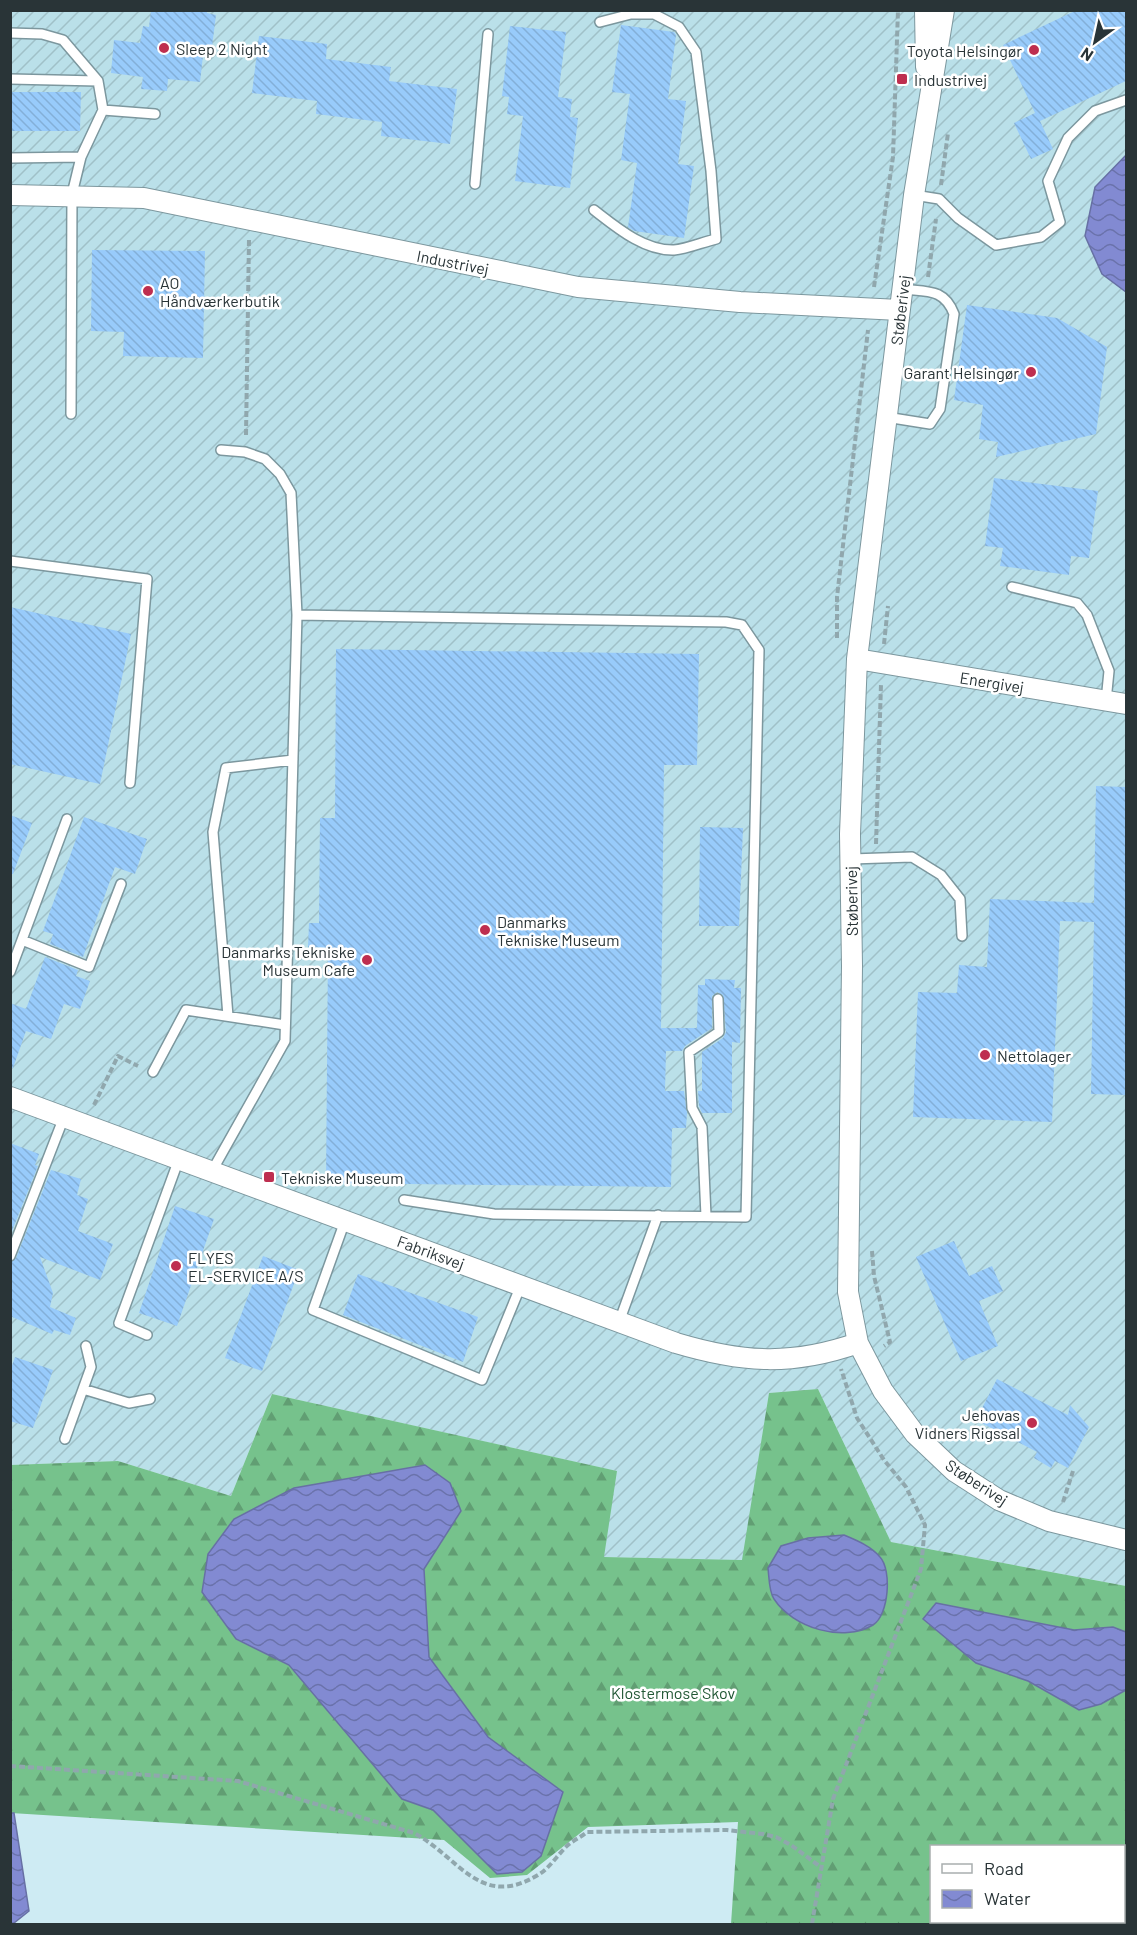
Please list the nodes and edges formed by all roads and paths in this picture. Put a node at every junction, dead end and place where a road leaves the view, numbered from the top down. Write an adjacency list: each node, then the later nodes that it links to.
1 (898, 10): 22 (path)
2 (925, 10): 12 (street, Støberivej)
3 (944, 10): 12 (street, Støberivej)
4 (600, 22): 19 (lane)
5 (10, 33): 8 (lane)
6 (488, 34): 15 (lane)
7 (10, 79): 8 (lane)
8 (98, 81): 10 (lane)
9 (1126, 100): 18 (lane)
10 (103, 110): 11 (lane); 13 (lane)
11 (155, 114)
12 (927, 114): 18 (street, Støberivej)
13 (81, 157): 14 (lane); 16 (lane)
14 (10, 158)
15 (475, 184)
16 (72, 194): 17 (street, Industrivej); 20 (street, Industrivej); 24 (lane)
17 (10, 195)
18 (914, 195): 21 (street, Støberivej)
19 (594, 210)
20 (249, 220): 22 (street, Industrivej); 27 (path)
21 (902, 289): 23 (street, Støberivej); 25 (lane)
22 (871, 309): 23 (street, Industrivej); 31 (path)
23 (899, 310): 25 (street, Støberivej)
24 (71, 414)
25 (886, 417): 31 (street, Støberivej)
26 (221, 450): 27 (lane)
27 (246, 452): 30 (lane)
28 (10, 561): 35 (lane)
29 (1012, 587): 32 (lane)
30 (297, 615): 34 (lane); 53 (lane)
31 (857, 658): 32 (street, Energivej); 37 (street, Støberivej)
32 (1106, 701): 33 (street, Energivej)
33 (1126, 704)
34 (293, 760): 43 (lane); 44 (lane)
35 (130, 783)
36 (67, 819): 40 (lane)
37 (851, 859): 39 (lane); 59 (street, Støberivej)
38 (122, 884): 40 (lane)
39 (962, 936)
40 (22, 940): 41 (lane)
41 (10, 972)
42 (718, 999): 53 (lane)
43 (228, 1016): 44 (lane); 45 (lane)
44 (285, 1025): 50 (lane)
45 (153, 1072): 46 (path)
46 (101, 1088)
47 (10, 1097): 48 (street, Fabriksvej)
48 (64, 1117): 49 (street, Fabriksvej); 55 (lane)
49 (179, 1159): 50 (street, Fabriksvej); 58 (lane)
50 (212, 1171): 54 (street, Fabriksvej)
51 (404, 1200): 52 (lane)
52 (658, 1215): 53 (lane); 57 (lane)
53 (706, 1216)
54 (345, 1221): 56 (street, Fabriksvej); 56 (lane)
55 (10, 1256)
56 (521, 1285): 57 (street, Fabriksvej)
57 (619, 1322): 61 (street, Fabriksvej)
58 (147, 1335)
59 (858, 1343): 61 (street, Fabriksvej); 66 (street, Støberivej)
60 (87, 1346): 62 (lane)
61 (835, 1351): 69 (path)
62 (83, 1389): 63 (lane); 64 (lane)
63 (150, 1399)
64 (65, 1439)
65 (1073, 1471): 66 (path)
66 (1057, 1523): 67 (street, Støberivej)
67 (1126, 1540)
68 (10, 1766): 69 (path)
69 (822, 1868): 70 (path)
70 (812, 1924)

